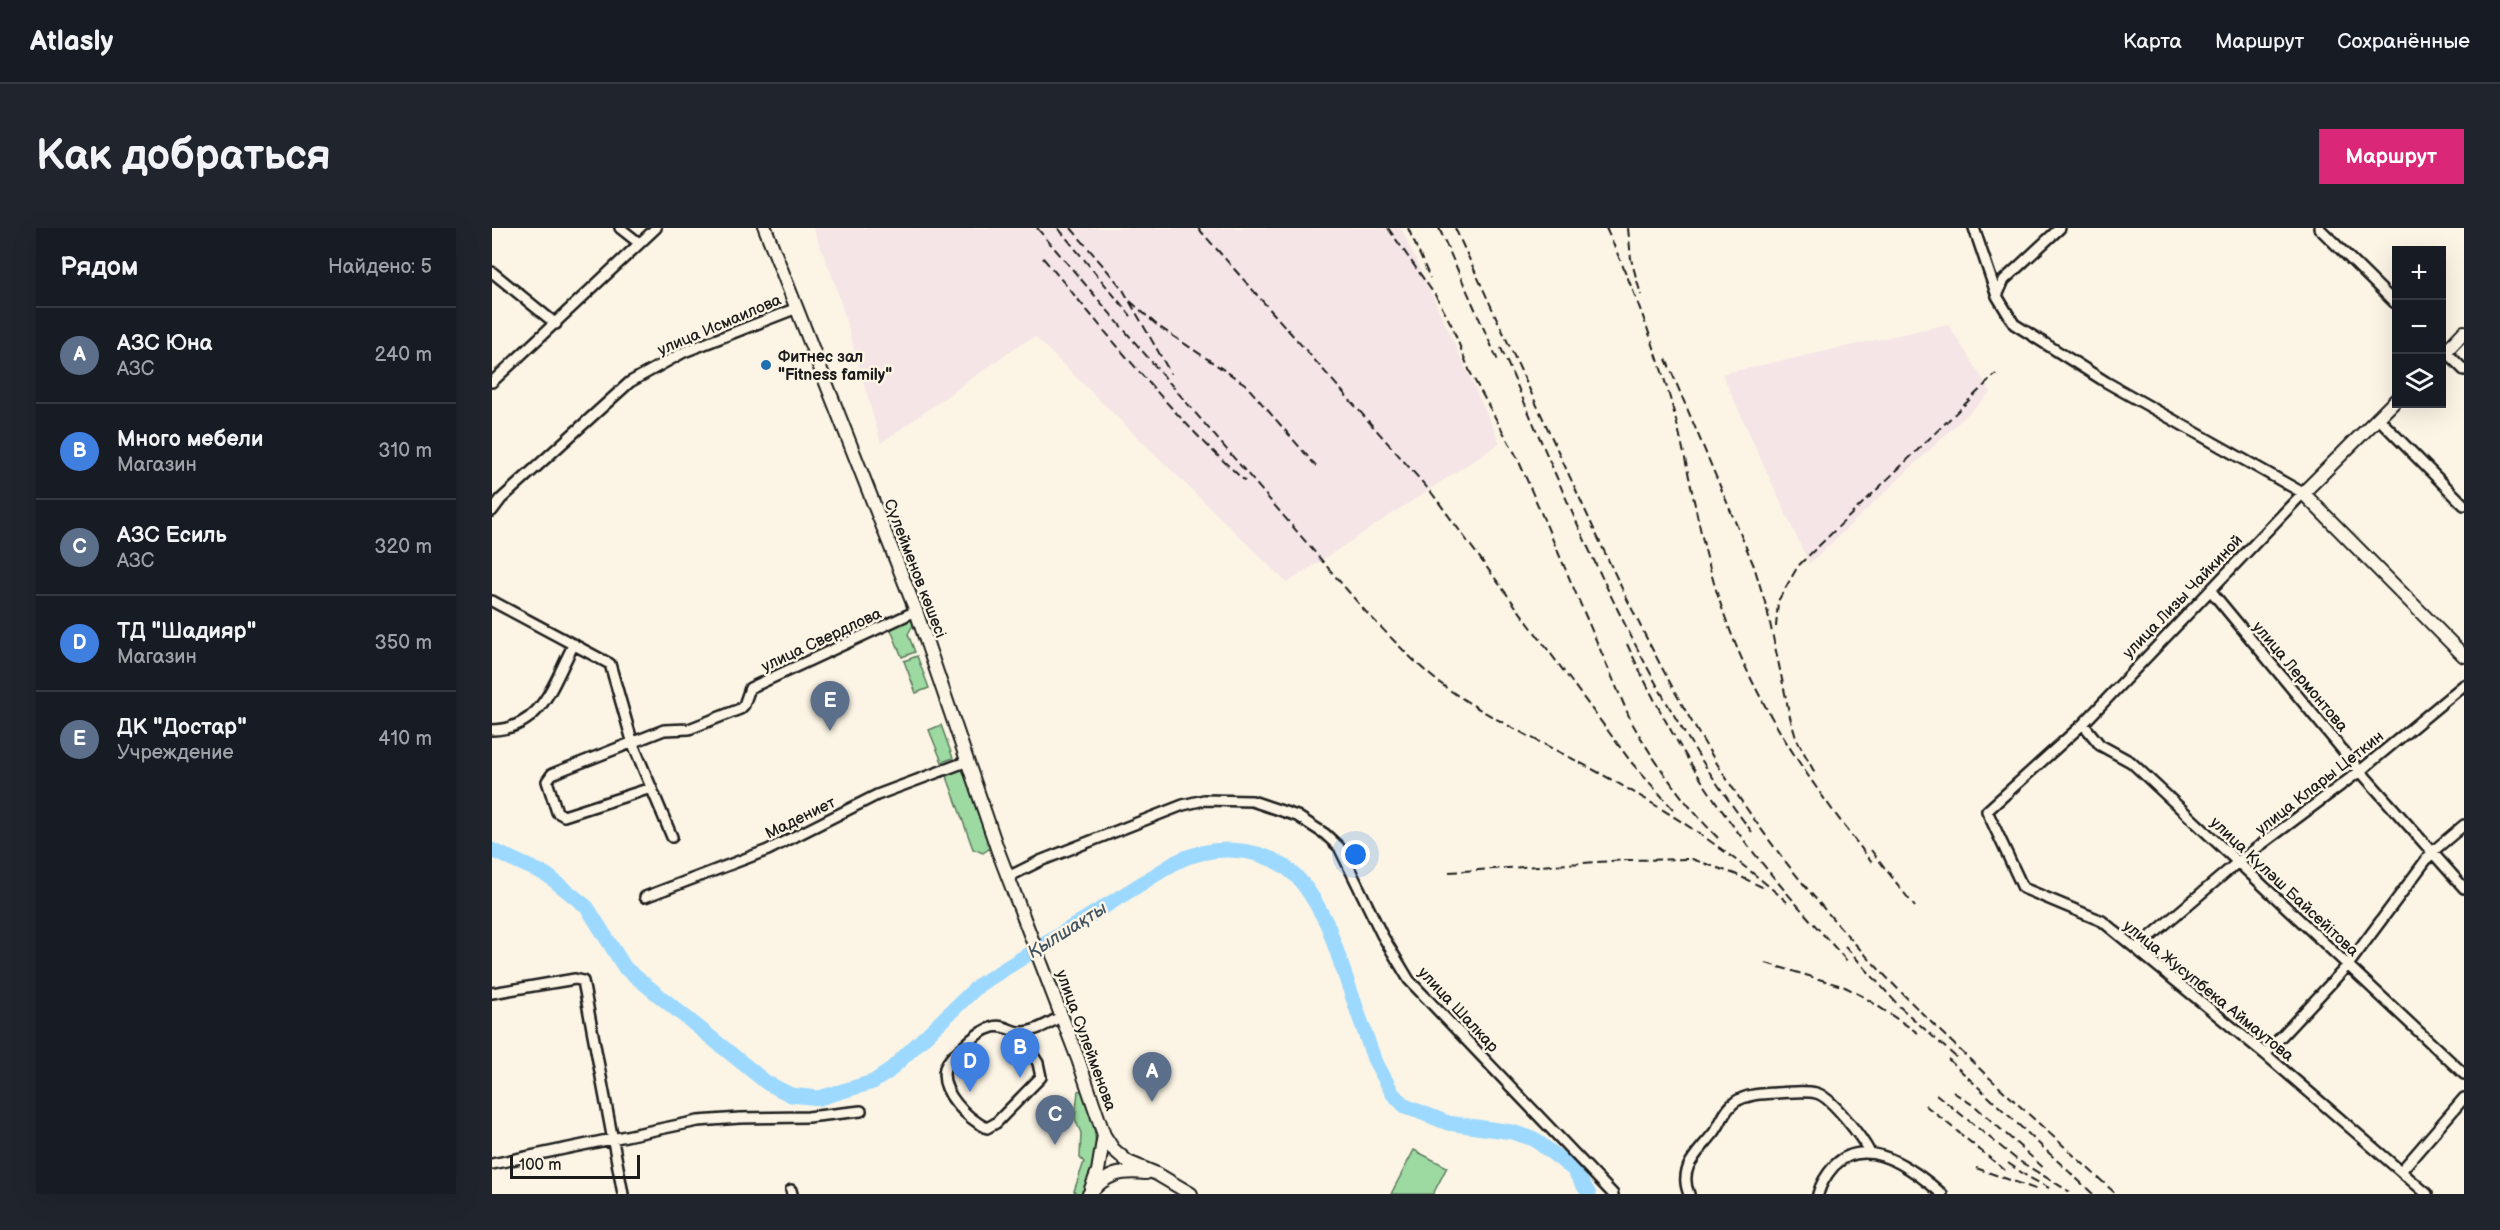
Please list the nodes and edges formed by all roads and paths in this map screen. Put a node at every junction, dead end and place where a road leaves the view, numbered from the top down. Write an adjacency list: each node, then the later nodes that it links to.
1 (620, 228): 7 (street)
2 (656, 228): 7 (street)
3 (765, 228): 11 (street, Сүлейменов көшесі)
4 (1974, 228): 9 (street)
5 (2060, 228): 9 (street)
6 (2319, 228): 10 (street)
7 (639, 243): 12 (street)
8 (492, 272): 12 (street)
9 (1997, 296): 20 (street)
10 (2393, 300)
11 (797, 308): 22 (street, улица Исмаилова); 25 (street, Сүлейменов көшесі)
12 (556, 324): 17 (street)
13 (2464, 332): 14 (street)
14 (2446, 349)
15 (2445, 354): 16 (street)
16 (2464, 370)
17 (492, 382)
18 (2392, 405): 19 (street, улица Лизы Чайкиной)
19 (2378, 418): 20 (street, улица Лизы Чайкиной); 21 (street)
20 (2303, 493): 23 (street, улица Лизы Чайкиной); 27 (street)
21 (2464, 505)
22 (492, 511)
23 (2211, 591): 29 (street, улица Лизы Чайкиной); 33 (street, улица Лермонтова)
24 (492, 601): 26 (street)
25 (916, 610): 31 (street, улица Свердлова); 32 (street, Сүлейменов көшесі)
26 (574, 644): 30 (street); 31 (street)
27 (2464, 656)
28 (2464, 685): 33 (street, улица Клары Цеткин)
29 (2083, 724): 35 (street, улица Лизы Чайкиной); 39 (street, улица Күләш Байсейітова)
30 (492, 730)
31 (633, 744): 34 (street); 34 (street, улица Свердлова)
32 (968, 761): 40 (street, Сүлейменов көшесі); 42 (street, Мадениет)
33 (2360, 771): 38 (street, улица Лермонтова); 39 (street, улица Клары Цеткин)
34 (651, 788): 37 (street)
35 (1987, 811): 44 (street, улица Жусупбека Аймаутова)
36 (2464, 825): 38 (street)
37 (672, 837)
38 (2432, 852): 41 (street, улица Лермонтова); 45 (street)
39 (2238, 862): 44 (street, улица Клары Цеткин); 45 (street, улица Күләш Байсейітова)
40 (1008, 877): 43 (street, Сүлейменов көшесі); 62 (street, улица Шалкар)
41 (2464, 888)
42 (645, 897)
43 (1026, 923): 47 (street, улица Сулейменова)
44 (2137, 948): 49 (street, улица Жусупбека Аймаутова)
45 (2348, 965): 49 (street); 50 (street, улица Күләш Байсейітова)
46 (492, 993): 54 (street)
47 (1062, 1016): 48 (street); 53 (street, улица Сулейменова)
48 (1018, 1032): 48 (street)
49 (2265, 1054): 57 (street, улица Жусупбека Аймаутова)
50 (2464, 1074)
51 (2464, 1098): 57 (street)
52 (861, 1112): 54 (street)
53 (1104, 1135): 58 (street); 60 (street)
54 (613, 1139): 56 (street); 59 (street)
55 (1870, 1153): 63 (street); 64 (street); 65 (street)
56 (492, 1164)
57 (2401, 1171): 66 (street, улица Жусупбека Аймаутова)
58 (1157, 1174): 60 (street); 61 (street)
59 (623, 1194)
60 (1089, 1194)
61 (1191, 1194)
62 (1613, 1194)
63 (1689, 1194)
64 (1818, 1194)
65 (1942, 1194)
66 (2427, 1194)

